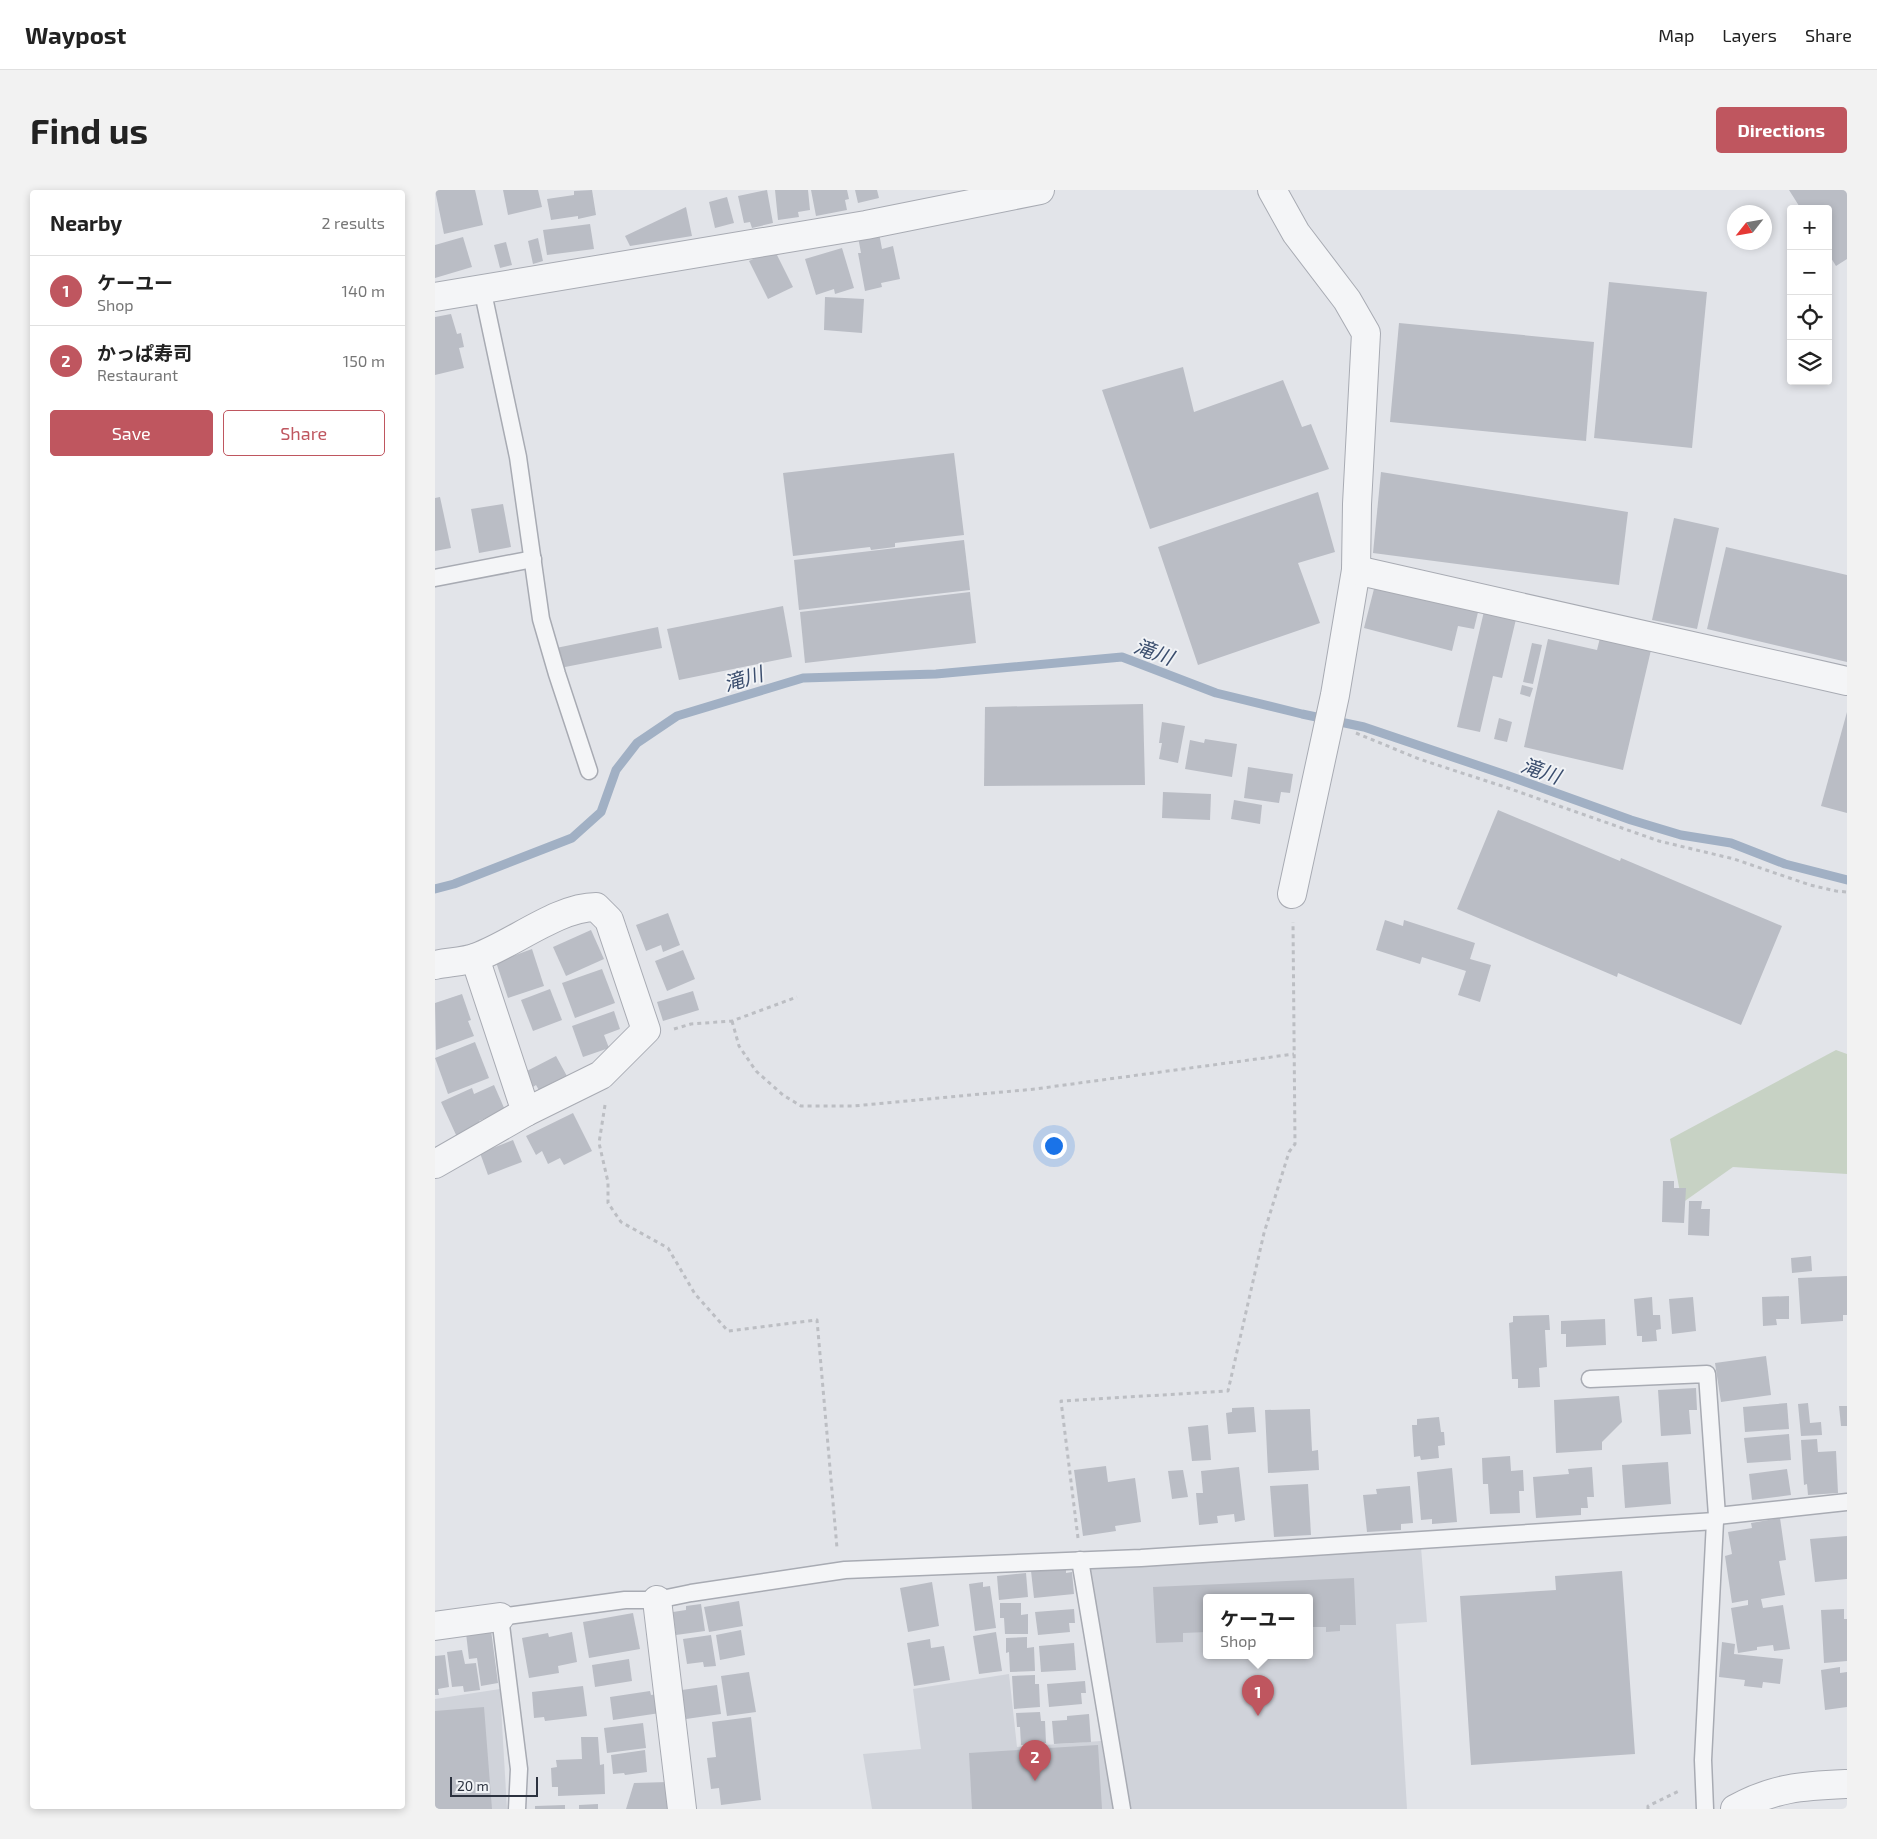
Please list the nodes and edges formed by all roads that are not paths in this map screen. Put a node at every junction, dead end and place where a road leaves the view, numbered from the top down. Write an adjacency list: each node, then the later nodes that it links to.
1 (1040, 190): 3 (street)
2 (1273, 190): 6 (street)
3 (482, 288): 4 (street); 5 (lane)
4 (435, 297)
5 (533, 559): 7 (lane); 9 (lane)
6 (1356, 570): 8 (street); 10 (street)
7 (435, 578)
8 (1847, 681)
9 (589, 771)
10 (1292, 894)
11 (475, 958): 12 (street); 13 (street); 13 (street)
12 (435, 964)
13 (526, 1112): 14 (street)
14 (435, 1164)
15 (1590, 1380): 17 (lane)
16 (1847, 1502): 17 (lane)
17 (1716, 1519): 18 (lane); 26 (lane)
18 (1080, 1560): 19 (lane); 25 (lane)
19 (657, 1600): 20 (lane); 24 (street)
20 (500, 1617): 21 (street); 23 (lane)
21 (435, 1626)
22 (1847, 1784): 27 (street)
23 (517, 1809)
24 (683, 1809)
25 (1121, 1809)
26 (1705, 1809)
27 (1735, 1809)

